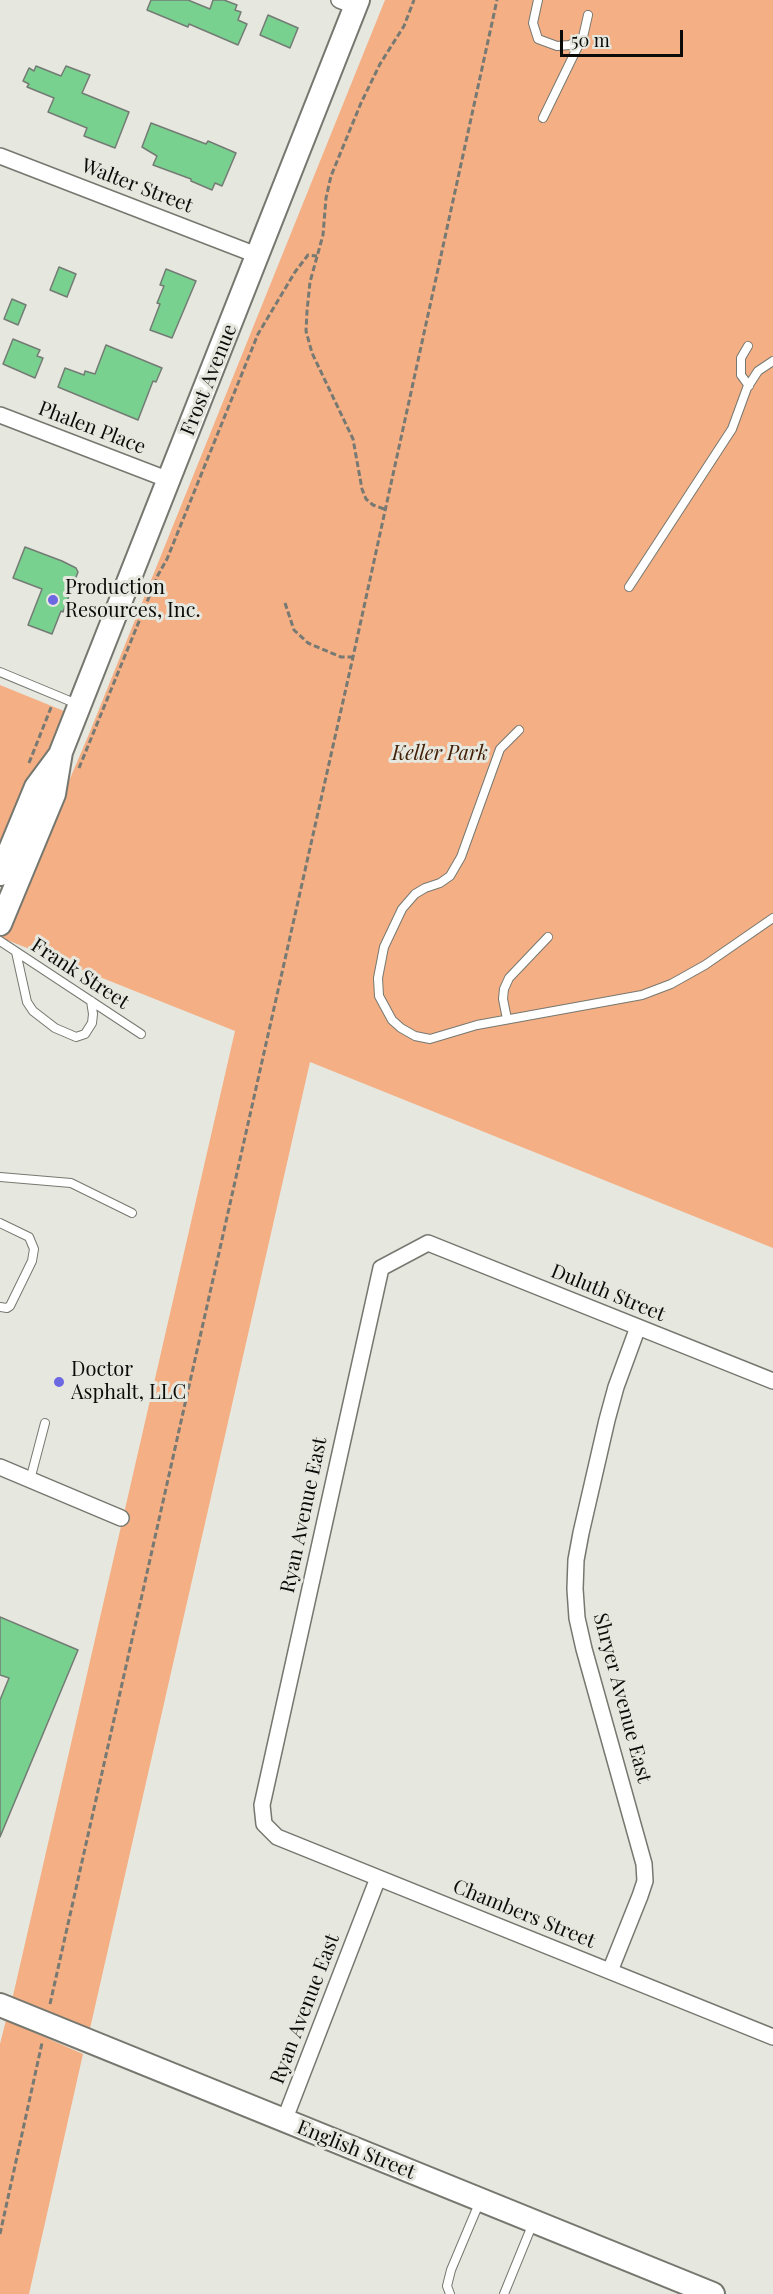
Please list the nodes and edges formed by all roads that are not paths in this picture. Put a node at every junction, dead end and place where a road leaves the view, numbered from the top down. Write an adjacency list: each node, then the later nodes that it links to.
1 (538, 0): 4 (lane)
2 (354, 2): 7 (street, Frost Avenue)
3 (588, 15): 4 (lane)
4 (583, 37): 5 (lane)
5 (543, 118)
6 (0, 156): 7 (street, Walter Street)
7 (259, 256): 12 (street, Frost Avenue)
8 (748, 346): 10 (lane)
9 (773, 361): 10 (lane)
10 (749, 386): 13 (lane)
11 (0, 414): 12 (street, Phalen Place)
12 (169, 480): 15 (street, Frost Avenue)
13 (629, 587)
14 (0, 672): 15 (lane)
15 (81, 706): 17 (street, Frost Avenue)
16 (519, 730): 25 (lane)
17 (62, 752): 18 (street, Frost Avenue); 20 (street, Frost Avenue)
18 (1, 868)
19 (773, 918): 25 (lane)
20 (0, 924)
21 (548, 937): 25 (lane)
22 (0, 941): 23 (lane, Frank Street)
23 (16, 952): 24 (lane, Frank Street); 24 (lane)
24 (91, 1001): 26 (lane, Frank Street)
25 (507, 1019)
26 (141, 1034)
27 (0, 1178): 28 (lane)
28 (132, 1213)
29 (0, 1222): 31 (lane)
30 (428, 1243): 32 (street, Duluth Street); 38 (street, Ryan Avenue East)
31 (0, 1307)
32 (638, 1327): 33 (street, Duluth Street); 40 (street, Shryer Avenue East)
33 (773, 1381)
34 (45, 1423): 36 (lane)
35 (0, 1467): 36 (street)
36 (30, 1480): 37 (street)
37 (121, 1518)
38 (264, 1824): 39 (street, Chambers Street)
39 (378, 1878): 40 (street, Chambers Street); 43 (street, Ryan Avenue East)
40 (610, 1971): 42 (street, Chambers Street)
41 (0, 2005): 43 (street, English Street)
42 (773, 2037)
43 (284, 2121): 44 (street, English Street)
44 (481, 2200): 45 (street, English Street); 46 (lane)
45 (533, 2222): 47 (lane); 48 (street, English Street)
46 (450, 2294)
47 (504, 2294)
48 (713, 2294)

